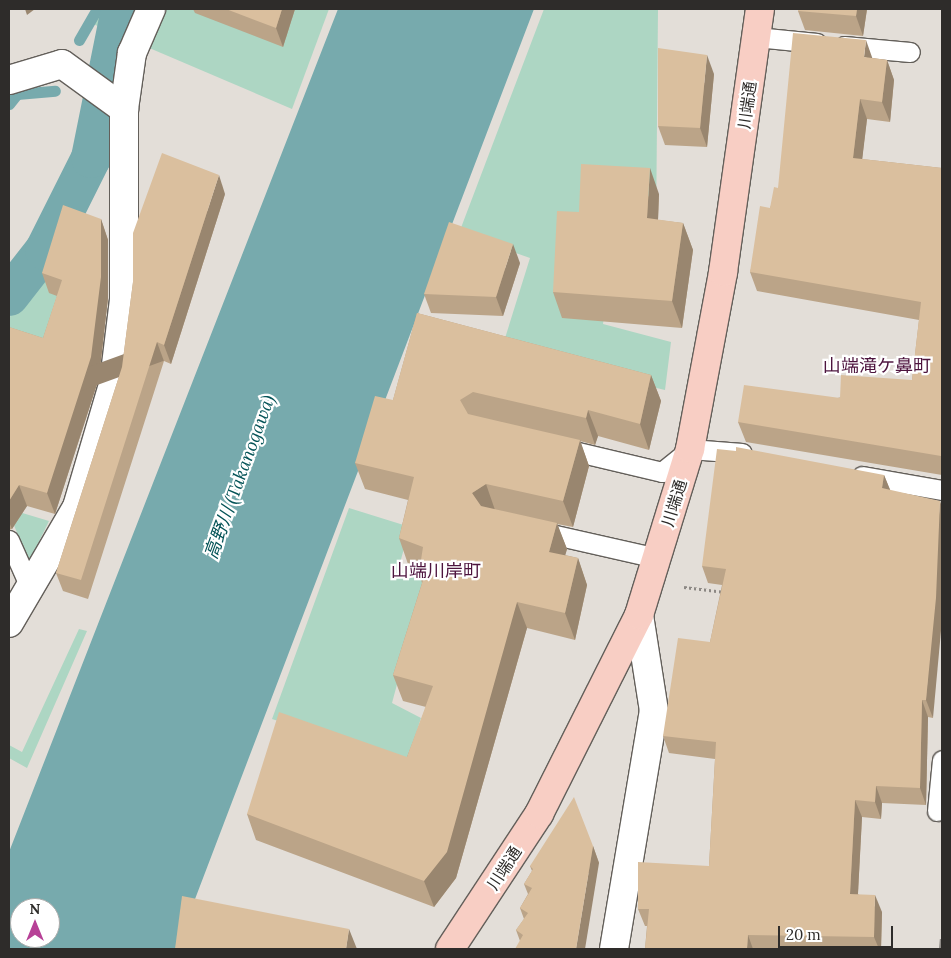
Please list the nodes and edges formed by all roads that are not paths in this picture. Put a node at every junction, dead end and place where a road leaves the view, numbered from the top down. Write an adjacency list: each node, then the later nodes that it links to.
1 (151, 9): 6 (street)
2 (760, 9): 3 (highway, 川端通)
3 (756, 37): 4 (lane); 8 (highway, 川端通)
4 (910, 52)
5 (9, 80): 6 (street)
6 (118, 105): 15 (street)
7 (538, 443): 8 (lane)
8 (690, 448): 9 (lane); 14 (highway, 川端通)
9 (759, 456)
10 (846, 473): 11 (lane)
11 (942, 490)
12 (521, 528): 14 (lane)
13 (9, 540): 15 (lane)
14 (657, 558): 16 (highway, 川端通)
15 (29, 585): 17 (street)
16 (640, 615): 20 (highway, 川端通); 21 (street)
17 (9, 623)
18 (942, 760): 19 (lane)
19 (937, 811)
20 (450, 949)
21 (614, 949)

